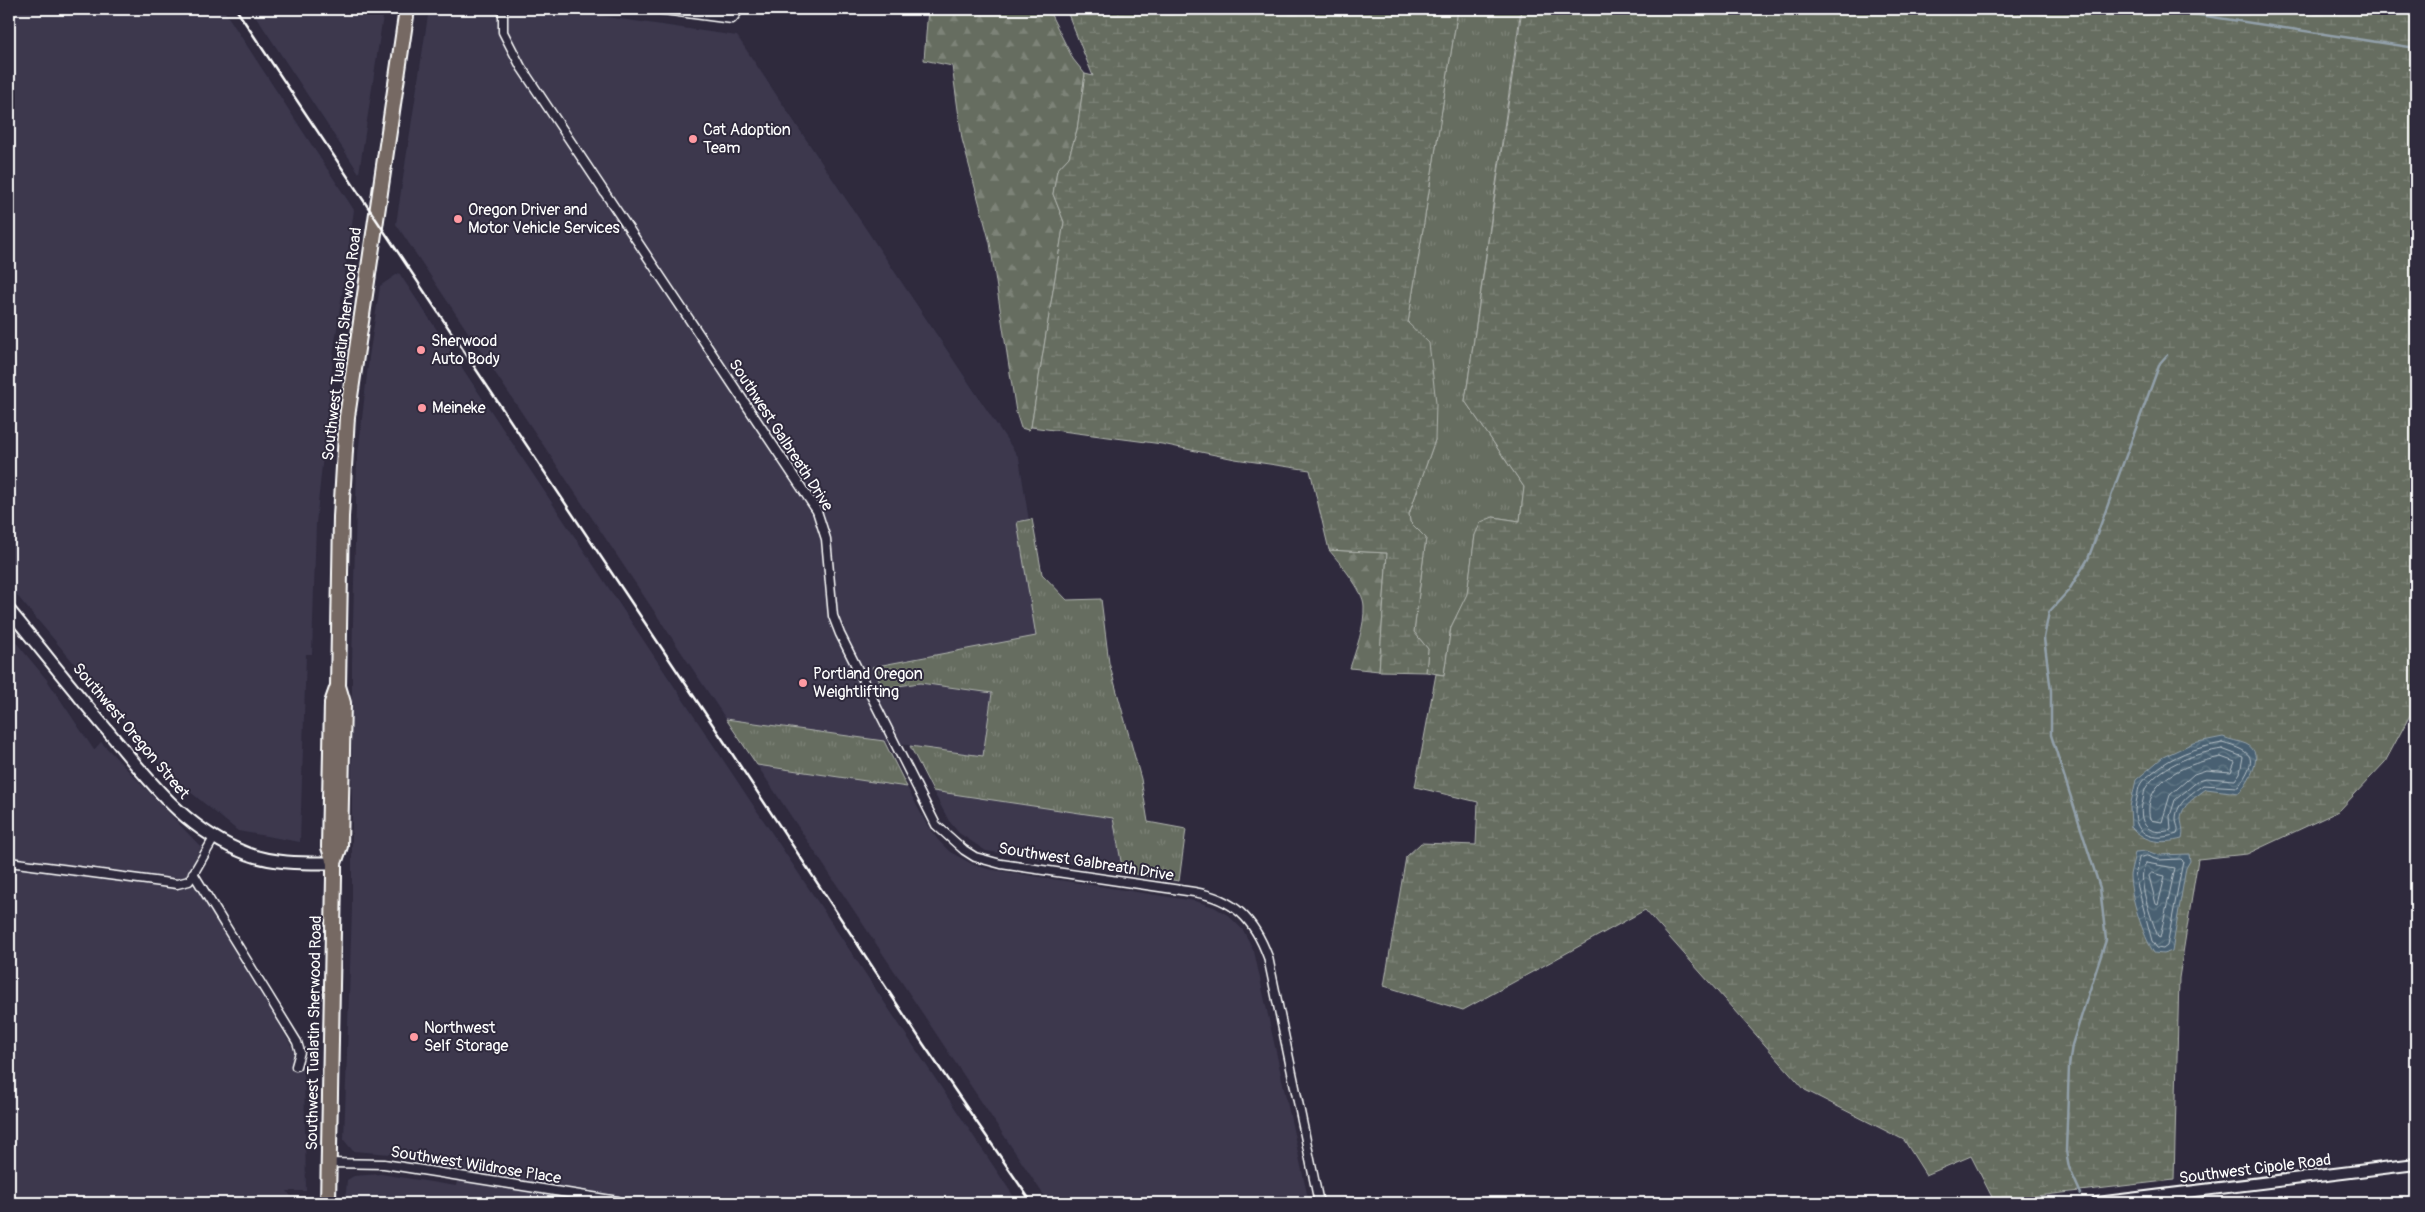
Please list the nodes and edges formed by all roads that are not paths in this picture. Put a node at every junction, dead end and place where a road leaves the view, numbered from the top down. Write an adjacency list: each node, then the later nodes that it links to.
1 (407, 9): 8 (highway, Southwest Tualatin Sherwood Road)
2 (503, 9): 15 (street, Southwest Galbreath Drive)
3 (656, 9): 4 (street)
4 (740, 9)
5 (9, 610): 6 (main road, Southwest Oregon Street)
6 (214, 838): 8 (main road, Southwest Oregon Street); 9 (street)
7 (9, 862): 9 (street)
8 (334, 863): 11 (highway, Southwest Tualatin Sherwood Road)
9 (193, 873): 10 (street)
10 (296, 1066)
11 (329, 1162): 13 (street, Southwest Wildrose Place); 14 (highway, Southwest Tualatin Sherwood Road)
12 (2416, 1164): 16 (street, Southwest Cipole Road)
13 (618, 1201)
14 (328, 1203)
15 (1319, 1203)
16 (2097, 1203)

